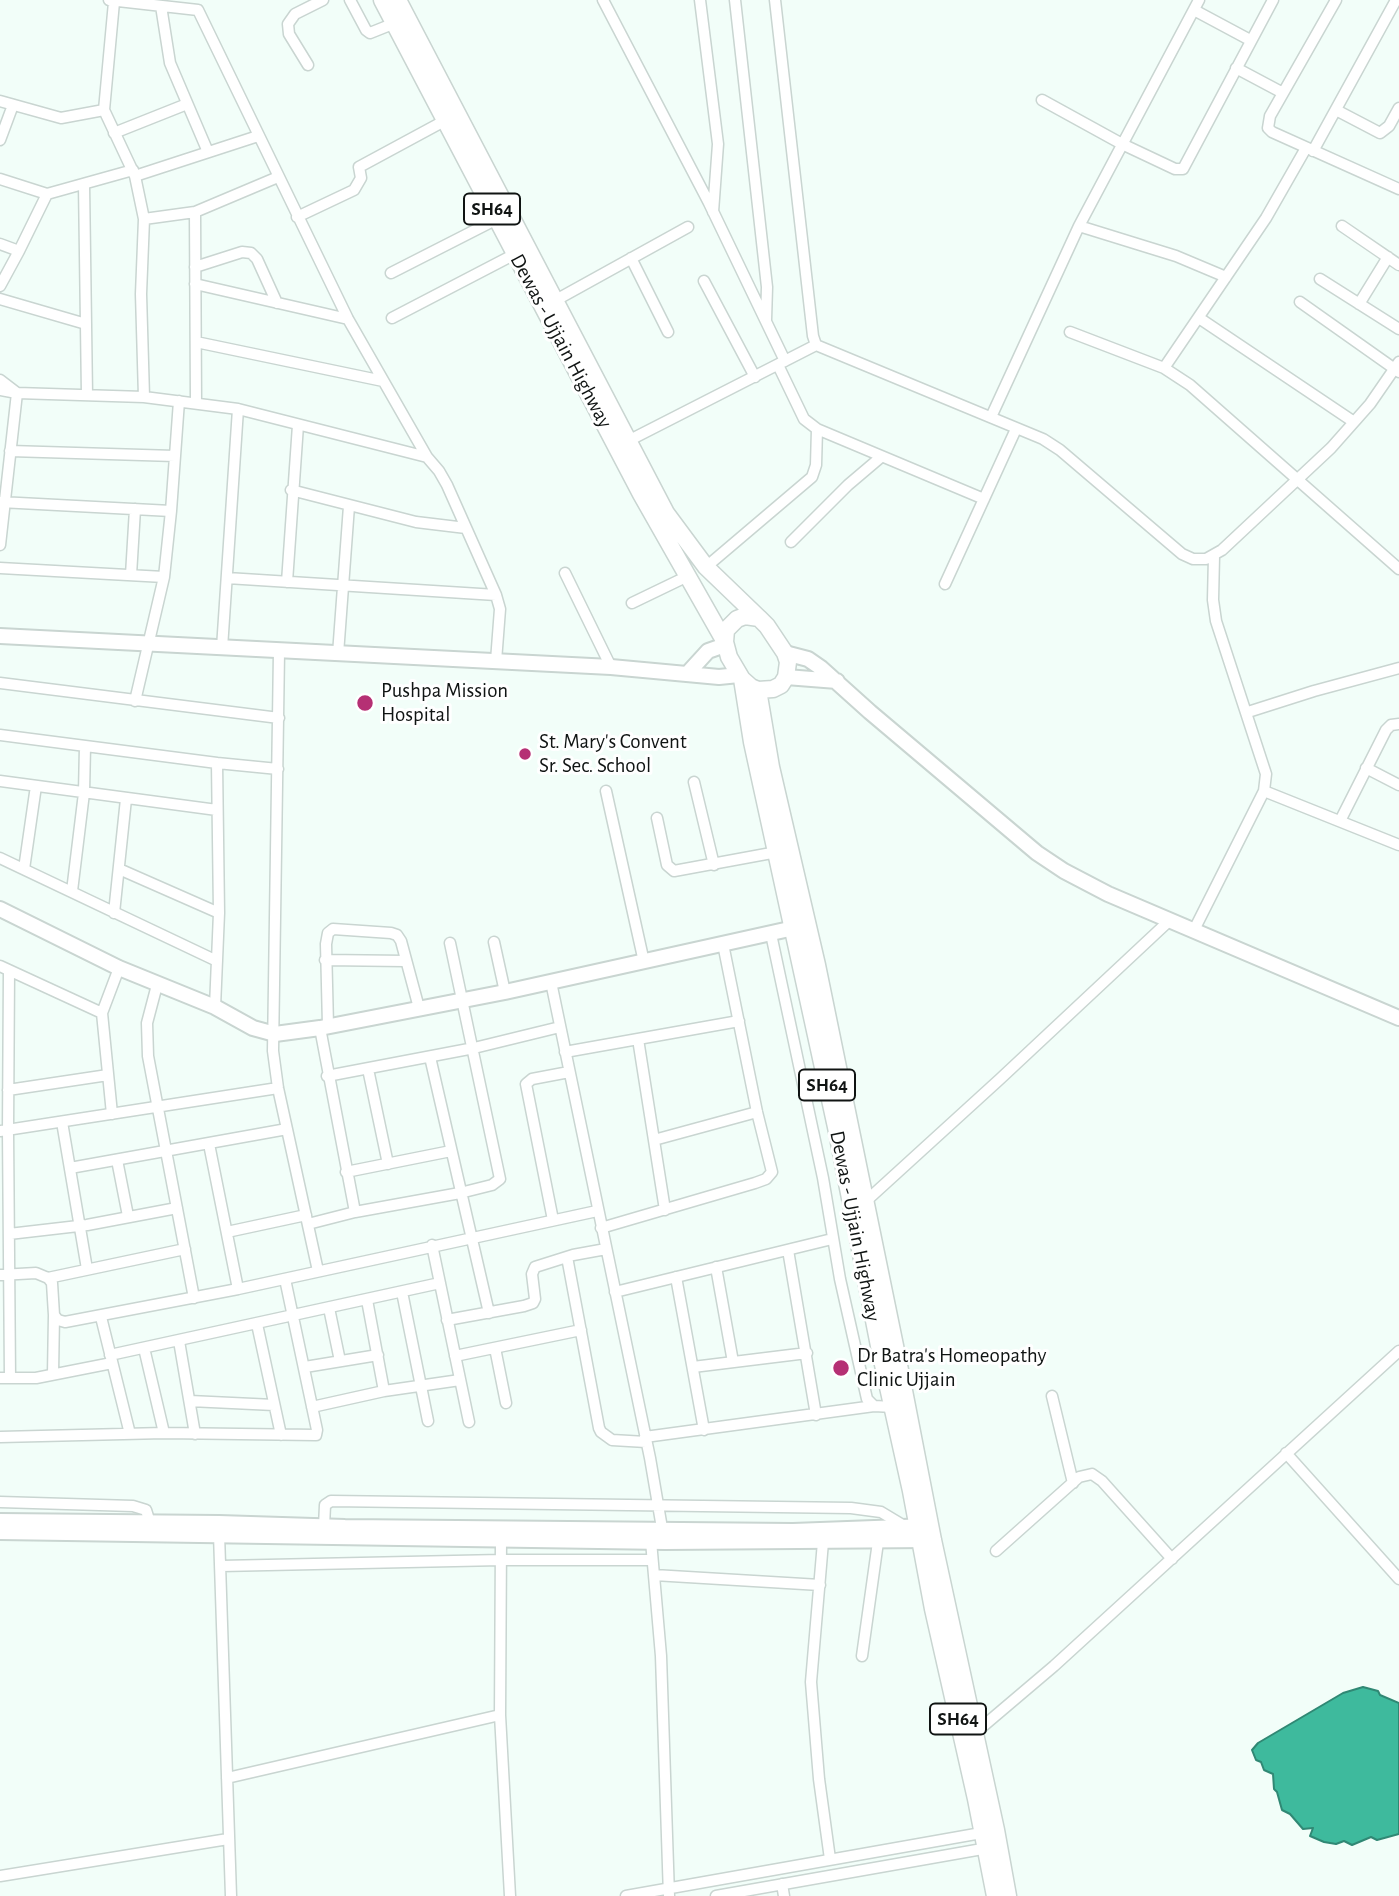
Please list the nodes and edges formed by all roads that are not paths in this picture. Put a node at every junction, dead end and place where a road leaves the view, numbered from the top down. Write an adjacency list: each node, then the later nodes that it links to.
1 (323, 0): 20 (street)
2 (350, 0): 18 (street)
3 (382, 0): 18 (main road, Dewas - Ujjain Highway / SH64)
4 (398, 0): 66 (main road, Dewas - Ujjain Highway / SH64)
5 (603, 0): 45 (street)
6 (700, 0): 45 (street)
7 (735, 0): 73 (street)
8 (775, 0): 79 (street)
9 (1199, 0): 17 (street)
10 (1273, 0): 19 (street)
11 (1336, 0): 22 (street)
12 (1396, 0): 29 (street)
13 (111, 1): 14 (street); 28 (street)
14 (127, 2): 16 (street)
15 (196, 5): 16 (street); 33 (street)
16 (161, 6): 25 (street)
17 (1194, 10): 19 (street); 35 (street)
18 (395, 23): 30 (main road, Dewas - Ujjain Highway / SH64)
19 (1250, 40): 21 (street)
20 (308, 65)
21 (1236, 68): 22 (street); 35 (street)
22 (1283, 93): 36 (street)
23 (1042, 100): 35 (street)
24 (0, 101): 26 (street)
25 (187, 104): 32 (street); 37 (street)
26 (13, 105): 28 (street); 34 (street)
27 (1399, 108): 31 (street)
28 (104, 110): 32 (street)
29 (1336, 110): 31 (street); 36 (street)
30 (446, 120): 46 (street); 48 (main road, Dewas - Ujjain Highway / SH64)
31 (1396, 121)
32 (114, 133): 38 (street)
33 (258, 136): 37 (street); 39 (street)
34 (0, 140)
35 (1122, 144): 49 (street)
36 (1310, 149): 42 (street); 60 (street)
37 (208, 152): 38 (street)
38 (134, 173): 41 (street); 47 (street)
39 (278, 177): 44 (street); 46 (street)
40 (0, 179): 43 (street)
41 (84, 184): 43 (street); 74 (street)
42 (1399, 189)
43 (47, 194): 53 (street)
44 (195, 212): 47 (street); 58 (street)
45 (713, 212): 73 (street)
46 (297, 217): 72 (street)
47 (144, 219): 89 (street)
48 (497, 219): 54 (main road, Dewas - Ujjain Highway / SH64); 59 (street)
49 (1079, 226): 60 (street); 93 (street)
50 (1342, 226): 55 (street)
51 (688, 228): 56 (street)
52 (0, 244): 53 (street)
53 (19, 251): 64 (street)
54 (515, 254): 70 (street); 98 (main road, Dewas - Ujjain Highway / SH64)
55 (1388, 257): 57 (street); 69 (street)
56 (631, 258): 66 (street); 76 (street)
57 (1399, 265)
58 (195, 267): 63 (street); 68 (street)
59 (391, 273)
60 (1226, 277): 71 (street)
61 (1320, 279): 69 (street)
62 (704, 281): 83 (street)
63 (195, 284): 68 (street); 78 (street)
64 (0, 286)
65 (0, 299): 74 (street)
66 (556, 300): 98 (main road, Dewas - Ujjain Highway / SH64)
67 (1300, 302): 82 (street)
68 (278, 303): 72 (street)
69 (1359, 303): 75 (street)
70 (392, 318)
71 (1199, 318): 81 (street); 94 (street)
72 (348, 319): 85 (street)
73 (766, 321): 80 (street)
74 (86, 324): 88 (street)
75 (1399, 329)
76 (668, 332)
77 (1070, 332): 81 (street)
78 (196, 342): 85 (street); 91 (street)
79 (816, 345): 80 (street); 93 (street)
80 (781, 363): 83 (street); 96 (street)
81 (1164, 368): 103 (street)
82 (1397, 368): 94 (street)
83 (755, 377): 98 (street)
84 (0, 380): 87 (street)
85 (383, 382): 101 (street)
86 (0, 390): 87 (street)
87 (17, 393): 88 (street); 99 (street)
88 (87, 395): 89 (street)
89 (144, 397): 90 (street)
90 (179, 401): 91 (street); 100 (street)
91 (196, 403): 92 (street)
92 (238, 409): 95 (street); 121 (street)
93 (991, 417): 97 (street)
94 (1354, 422): 103 (street)
95 (298, 425): 101 (street); 104 (street)
96 (817, 429): 102 (street); 114 (street)
97 (1016, 429): 105 (street); 113 (street)
98 (623, 443): 114 (main road, Dewas - Ujjain Highway / SH64); 119 (main road, Dewas - Ujjain Highway / SH64)
99 (10, 451): 100 (street); 106 (street)
100 (175, 456): 109 (street)
101 (427, 457): 110 (street)
102 (881, 457): 105 (street); 111 (street)
103 (1297, 480): 113 (street); 116 (street)
104 (292, 490): 107 (street); 122 (street)
105 (984, 499): 123 (street)
106 (2, 502): 108 (street); 112 (street)
107 (349, 506): 110 (street); 124 (street)
108 (135, 509): 109 (street); 118 (street)
109 (171, 511): 120 (street)
110 (466, 528): 125 (street)
111 (791, 542)
112 (0, 545)
113 (1214, 556): 145 (street)
114 (706, 567): 127 (main road, Dewas - Ujjain Highway / SH64)
115 (0, 568): 118 (street)
116 (1399, 569)
117 (565, 573): 136 (street)
118 (131, 575): 120 (street)
119 (688, 576): 126 (street); 129 (main road, Dewas - Ujjain Highway / SH64)
120 (164, 577): 130 (street)
121 (227, 578): 122 (street); 131 (street)
122 (287, 582): 124 (street)
123 (945, 584)
124 (343, 587): 125 (street); 134 (street)
125 (496, 595): 135 (street)
126 (632, 603)
127 (759, 618): 129 (main road); 133 (main road, Dewas - Ujjain Highway / SH64)
128 (0, 636): 130 (street)
129 (725, 643): 138 (street); 139 (main road, Dewas - Ujjain Highway / SH64)
130 (148, 644): 131 (street); 144 (street)
131 (222, 648): 132 (street)
132 (279, 652): 134 (street); 146 (street)
133 (785, 653): 140 (main road); 141 (street)
134 (338, 654): 135 (street)
135 (496, 662): 136 (street)
136 (611, 667): 138 (street)
137 (1399, 668): 145 (street)
138 (687, 674): 139 (street)
139 (741, 677): 143 (main road); 165 (main road, Dewas - Ujjain Highway / SH64)
140 (786, 677): 141 (street); 143 (main road)
141 (837, 681): 174 (street)
142 (0, 683): 144 (street)
143 (758, 690): 175 (main road, Dewas - Ujjain Highway / SH64)
144 (135, 701): 146 (street)
145 (1248, 712): 158 (street)
146 (279, 718): 152 (street)
147 (1399, 724): 151 (street)
148 (0, 735): 149 (street)
149 (85, 746): 150 (street); 159 (street)
150 (217, 763): 152 (street); 161 (street)
151 (1366, 768): 155 (street); 163 (street)
152 (278, 769): 198 (street)
153 (0, 781): 156 (street)
154 (694, 782): 167 (street)
155 (1399, 785)
156 (36, 786): 159 (street); 168 (street)
157 (606, 790): 184 (street)
158 (1264, 791): 163 (street); 176 (street)
159 (84, 793): 160 (street); 170 (street)
160 (126, 799): 161 (street); 169 (street)
161 (217, 810): 173 (street)
162 (657, 818): 167 (street)
163 (1340, 821): 164 (street)
164 (1399, 845)
165 (777, 852): 167 (street); 175 (main road, Dewas - Ujjain Highway / SH64)
166 (0, 858): 168 (street)
167 (713, 865)
168 (24, 869): 170 (street)
169 (119, 869): 172 (street); 173 (street)
170 (72, 891): 172 (street)
171 (0, 909): 186 (street)
172 (114, 913): 182 (street)
173 (219, 913): 182 (street)
174 (1171, 920): 176 (street); 225 (street)
175 (801, 927): 177 (street); 225 (main road, Dewas - Ujjain Highway / SH64)
176 (1194, 930): 194 (street)
177 (771, 934): 180 (street); 237 (street)
178 (494, 942): 189 (street)
179 (450, 943): 190 (street)
180 (723, 944): 184 (street); 195 (street)
181 (326, 960): 183 (street); 183 (street); 196 (street)
182 (217, 961): 191 (street)
183 (405, 961): 192 (street)
184 (644, 962): 187 (street)
185 (5, 968): 193 (street); 208 (street)
186 (119, 968): 188 (street); 193 (street)
187 (551, 982): 189 (street); 197 (street)
188 (157, 985): 191 (street); 209 (street)
189 (505, 992): 190 (street)
190 (464, 999): 192 (street); 200 (street)
191 (215, 1007): 198 (street)
192 (419, 1008): 196 (street)
193 (103, 1013): 205 (street)
194 (1399, 1018)
195 (739, 1021): 199 (street); 210 (street)
196 (324, 1027): 198 (street); 206 (street)
197 (560, 1027): 200 (street); 201 (street)
198 (275, 1034): 207 (street)
199 (638, 1039): 201 (street); 215 (street)
200 (474, 1048): 202 (street); 223 (street)
201 (565, 1052): 204 (street)
202 (430, 1056): 203 (street); 217 (street)
203 (368, 1069): 206 (street); 220 (street)
204 (569, 1072): 227 (street); 231 (street)
205 (108, 1075): 208 (street); 211 (street)
206 (327, 1076): 222 (street)
207 (278, 1088): 209 (street); 213 (street)
208 (8, 1090): 214 (street)
209 (158, 1108): 211 (street); 218 (street)
210 (757, 1112): 215 (street); 226 (street)
211 (112, 1114): 212 (street)
212 (62, 1122): 214 (street); 221 (street)
213 (286, 1129): 216 (street); 230 (street)
214 (4, 1131): 235 (street)
215 (654, 1140): 226 (street)
216 (209, 1144): 218 (street); 234 (street)
217 (451, 1151): 220 (street); 223 (street)
218 (166, 1152): 219 (street); 224 (street)
219 (117, 1160): 221 (street); 229 (street)
220 (388, 1164): 222 (street)
221 (70, 1168): 232 (street)
222 (346, 1172): 228 (street)
223 (460, 1193): 228 (street); 236 (street)
224 (177, 1208): 229 (street); 239 (street)
225 (859, 1208): 287 (main road, Dewas - Ujjain Highway / SH64); 307 (main road, Dewas - Ujjain Highway / SH64)
226 (665, 1209): 233 (street)
227 (597, 1211): 231 (street); 233 (street)
228 (355, 1212): 230 (street)
229 (128, 1216): 232 (street)
230 (307, 1220): 234 (street); 245 (street)
231 (552, 1220): 236 (street)
232 (81, 1226): 235 (street); 244 (street)
233 (601, 1228): 240 (street)
234 (227, 1232): 251 (street)
235 (9, 1234): 246 (street)
236 (472, 1237): 238 (street); 257 (street)
237 (832, 1239): 241 (street); 285 (street)
238 (432, 1245): 245 (street); 250 (street)
239 (185, 1249): 244 (street); 254 (street)
240 (606, 1249): 242 (street); 253 (street)
241 (788, 1250): 243 (street); 268 (street)
242 (567, 1257): 257 (street); 263 (street)
243 (716, 1268): 247 (street); 273 (street)
244 (88, 1269): 248 (street)
245 (318, 1270): 249 (street)
246 (4, 1275): 248 (street); 277 (street)
247 (676, 1277): 253 (street); 275 (street)
248 (48, 1278): 258 (street)
249 (285, 1279): 251 (street); 259 (street)
250 (440, 1283): 252 (street); 261 (street)
251 (238, 1289): 254 (street)
252 (401, 1292): 255 (street); 279 (street)
253 (615, 1293): 297 (street)
254 (194, 1298): 260 (street)
255 (367, 1300): 256 (street); 269 (street)
256 (329, 1308): 259 (street); 272 (street)
257 (489, 1313): 261 (street)
258 (54, 1315): 260 (street); 276 (street)
259 (295, 1316): 262 (street); 274 (street)
260 (101, 1317): 271 (street)
261 (447, 1320): 270 (street)
262 (257, 1324): 264 (street); 284 (street)
263 (581, 1331): 266 (street); 297 (street)
264 (179, 1340): 265 (street); 282 (street)
265 (145, 1348): 271 (street); 292 (street)
266 (495, 1348): 270 (street); 283 (street)
267 (1399, 1350): 298 (street)
268 (807, 1353): 273 (street); 288 (street)
269 (378, 1355): 272 (street); 280 (street)
270 (455, 1356): 278 (street)
271 (111, 1359): 276 (street); 293 (street)
272 (340, 1361): 274 (street)
273 (733, 1363): 275 (street)
274 (305, 1367): 286 (street)
275 (692, 1367): 291 (street)
276 (53, 1374): 277 (street)
277 (5, 1378)
278 (460, 1380): 279 (street); 290 (street)
279 (421, 1387): 280 (street); 289 (street)
280 (384, 1391): 286 (street)
281 (1052, 1396): 299 (street)
282 (190, 1401): 284 (street); 294 (street)
283 (506, 1403)
284 (274, 1405): 295 (street)
285 (874, 1406): 287 (street); 288 (street)
286 (312, 1407): 295 (street)
287 (893, 1407): 307 (main road, Dewas - Ujjain Highway / SH64)
288 (816, 1415): 291 (street)
289 (428, 1421)
290 (469, 1422)
291 (704, 1430): 297 (street)
292 (164, 1433): 293 (street); 294 (street)
293 (130, 1434): 296 (street)
294 (195, 1434): 295 (street)
295 (281, 1434)
296 (0, 1437)
297 (646, 1439): 301 (street)
298 (1286, 1454): 316 (street); 320 (street)
299 (1073, 1483): 314 (street); 316 (street)
300 (0, 1502): 305 (street)
301 (658, 1505): 303 (street); 307 (street); 310 (street)
302 (0, 1521): 305 (street)
303 (324, 1527): 304 (street); 308 (street)
304 (183, 1528): 305 (street); 309 (street)
305 (156, 1529): 306 (street)
306 (0, 1532)
307 (922, 1532): 310 (street); 313 (street); 322 (main road, Dewas - Ujjain Highway / SH64)
308 (345, 1533): 309 (street); 310 (street); 311 (street)
309 (219, 1534): 318 (street)
310 (659, 1537): 311 (street); 312 (street); 315 (street)
311 (501, 1540): 317 (street)
312 (823, 1542): 313 (street); 321 (street)
313 (878, 1542): 323 (street)
314 (996, 1551)
315 (652, 1559): 317 (street); 319 (street)
316 (1172, 1559): 325 (street)
317 (501, 1560): 318 (street); 324 (street)
318 (221, 1566): 326 (street)
319 (653, 1575): 321 (street); 332 (street)
320 (1399, 1579)
321 (820, 1585): 329 (street)
322 (938, 1601): 325 (main road, Dewas - Ujjain Highway / SH64); 328 (main road, Dewas - Ujjain Highway / SH64)
323 (862, 1656)
324 (500, 1714): 326 (street); 334 (street)
325 (975, 1733): 328 (main road, Dewas - Ujjain Highway / SH64)
326 (227, 1778): 327 (street)
327 (228, 1839): 330 (street); 333 (street)
328 (990, 1840): 329 (street); 331 (street); 338 (main road, Dewas - Ujjain Highway / SH64); 339 (main road, Dewas - Ujjain Highway / SH64)
329 (830, 1859): 332 (street)
330 (0, 1875)
331 (782, 1884): 336 (street); 337 (street)
332 (669, 1892): 335 (street)
333 (231, 1896)
334 (510, 1896)
335 (626, 1896)
336 (716, 1896)
337 (784, 1896)
338 (995, 1896)
339 (1008, 1896)

